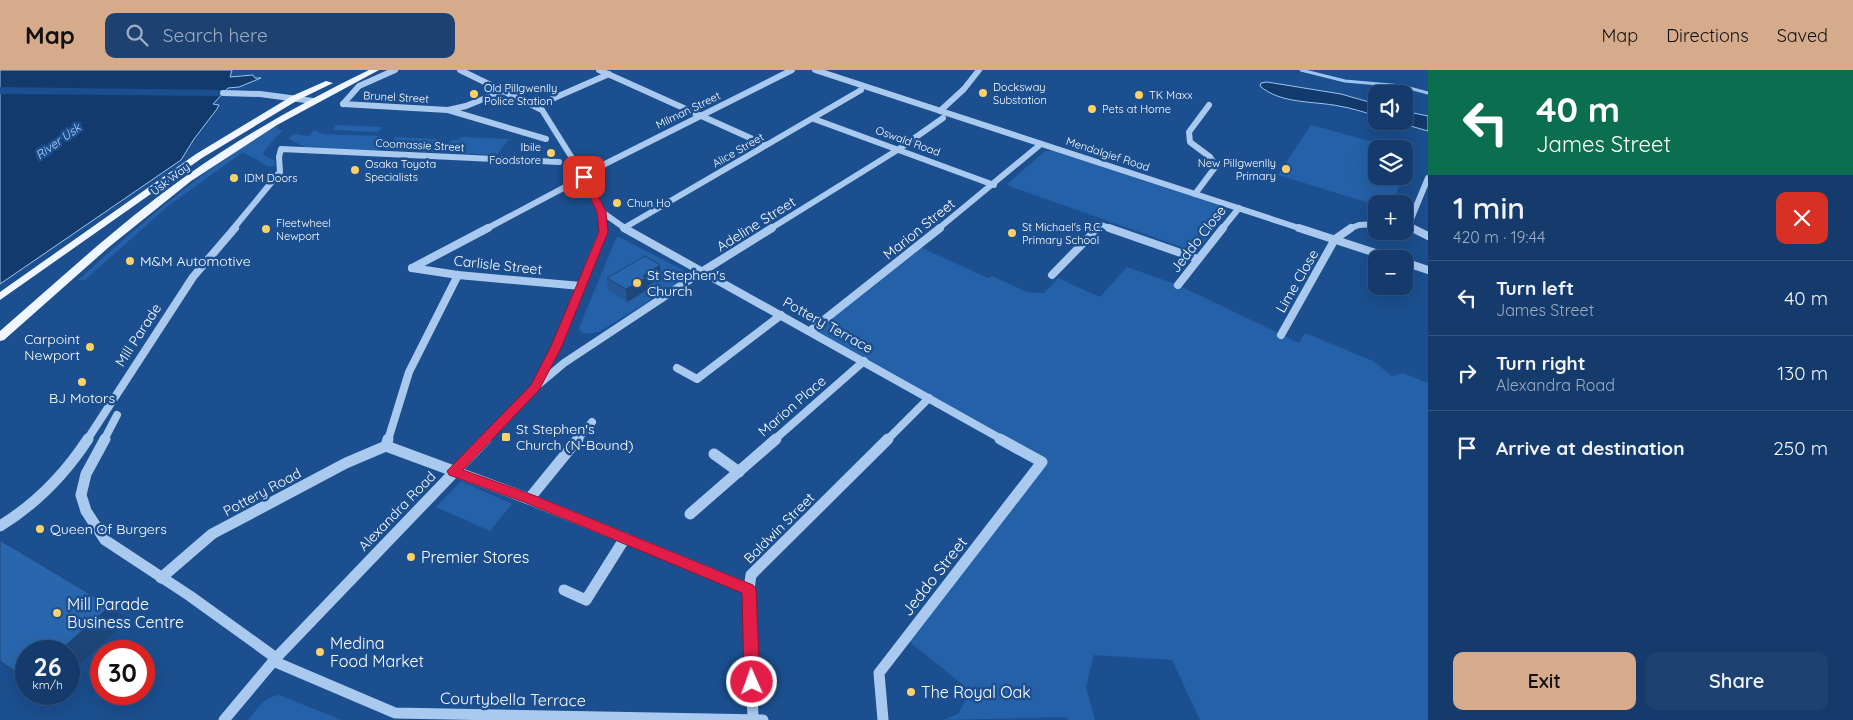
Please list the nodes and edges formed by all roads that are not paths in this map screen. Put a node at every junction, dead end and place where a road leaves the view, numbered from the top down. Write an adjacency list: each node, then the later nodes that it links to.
1 (358, 70): 13 (main road, Usk Way)
2 (375, 70): 14 (main road, Usk Way)
3 (395, 70): 17 (street, Brunel Street)
4 (460, 70): 11 (street, Alexandra Road)
5 (599, 70): 9 (street)
6 (792, 70): 19 (street, Milman Street)
7 (815, 70): 18 (street, Mendalgief Road)
8 (979, 70): 18 (street, Adeline Street)
9 (612, 74): 15 (street); 19 (street)
10 (861, 90): 20 (street, Alice Street)
11 (503, 91): 17 (street, Brunel Street); 28 (street, Alexandra Road)
12 (223, 93): 13 (street)
13 (295, 98): 14 (street); 49 (main road, Usk Way)
14 (312, 101): 53 (main road, Usk Way)
15 (545, 102)
16 (1209, 105): 31 (street)
17 (448, 110): 21 (street, Brunel Street)
18 (941, 115): 22 (street, Mendalgief Road); 25 (street, Adeline Street)
19 (700, 116): 23 (street); 27 (street, Milman Street)
20 (814, 119): 23 (street, Alice Street); 25 (street, Oswald Road)
21 (546, 139)
22 (1041, 144): 30 (street, Marion Street); 31 (street, Mendalgief Road)
23 (766, 145): 36 (street, Alice Street)
24 (281, 149): 26 (street, Coomassie Street); 67 (street, Mill Parade)
25 (899, 149): 30 (street, Oswald Road); 44 (street, Adeline Street)
26 (559, 162)
27 (593, 170)
28 (584, 177): 33 (street, Alexandra Road); 45 (street, Carlisle Street)
29 (1428, 178): 34 (street)
30 (994, 184): 51 (street, Marion Street)
31 (1195, 194): 32 (street, Mendalgief Road)
32 (1239, 208): 39 (street, Mendalgief Road); 41 (street, Jeddo Close)
33 (602, 212): 36 (street, Pottery Terrace); 48 (street, Alexandra Road)
34 (1413, 214)
35 (1368, 225): 39 (street)
36 (624, 228): 44 (street, Pottery Terrace)
37 (1413, 228): 38 (street)
38 (1428, 236)
39 (1335, 239): 40 (street, Mendalgief Road); 52 (street, Lime Close)
40 (1368, 250)
41 (1198, 259): 46 (street); 47 (street, Jeddo Close)
42 (1413, 265): 43 (street)
43 (1428, 270)
44 (703, 271): 50 (street, Pottery Terrace); 56 (street, Adeline Street)
45 (458, 275): 48 (street, Carlisle Street); 60 (street)
46 (1052, 275)
47 (1178, 285)
48 (582, 286): 56 (street, Alexandra Road)
49 (0, 297)
50 (781, 314): 51 (street, Pottery Terrace); 55 (street)
51 (810, 331): 54 (street, Pottery Terrace)
52 (1281, 335)
53 (0, 337)
54 (864, 361): 57 (street, Pottery Terrace); 64 (street, Marion Place)
55 (678, 368)
56 (535, 388): 63 (street, Alexandra Road)
57 (929, 398): 62 (street, Pottery Terrace); 70 (street, Baldwin Street)
58 (117, 415): 69 (street)
59 (592, 422): 65 (street)
60 (386, 446): 63 (street); 69 (street, Pottery Road)
61 (714, 454): 64 (street)
62 (1042, 462): 76 (street, Jeddo Street)
63 (454, 471): 65 (street); 72 (street, Alexandra Road)
64 (739, 472): 66 (street, Marion Place)
65 (529, 499): 68 (street)
66 (690, 514)
67 (0, 526)
68 (625, 538): 70 (street); 71 (street)
69 (161, 578): 72 (street)
70 (748, 589): 74 (street)
71 (564, 590)
72 (275, 660): 73 (street, Alexandra Road); 74 (street, Courtybella Terrace)
73 (224, 720)
74 (753, 720): 75 (street, Courtybella Terrace)
75 (763, 720)
76 (883, 720)

